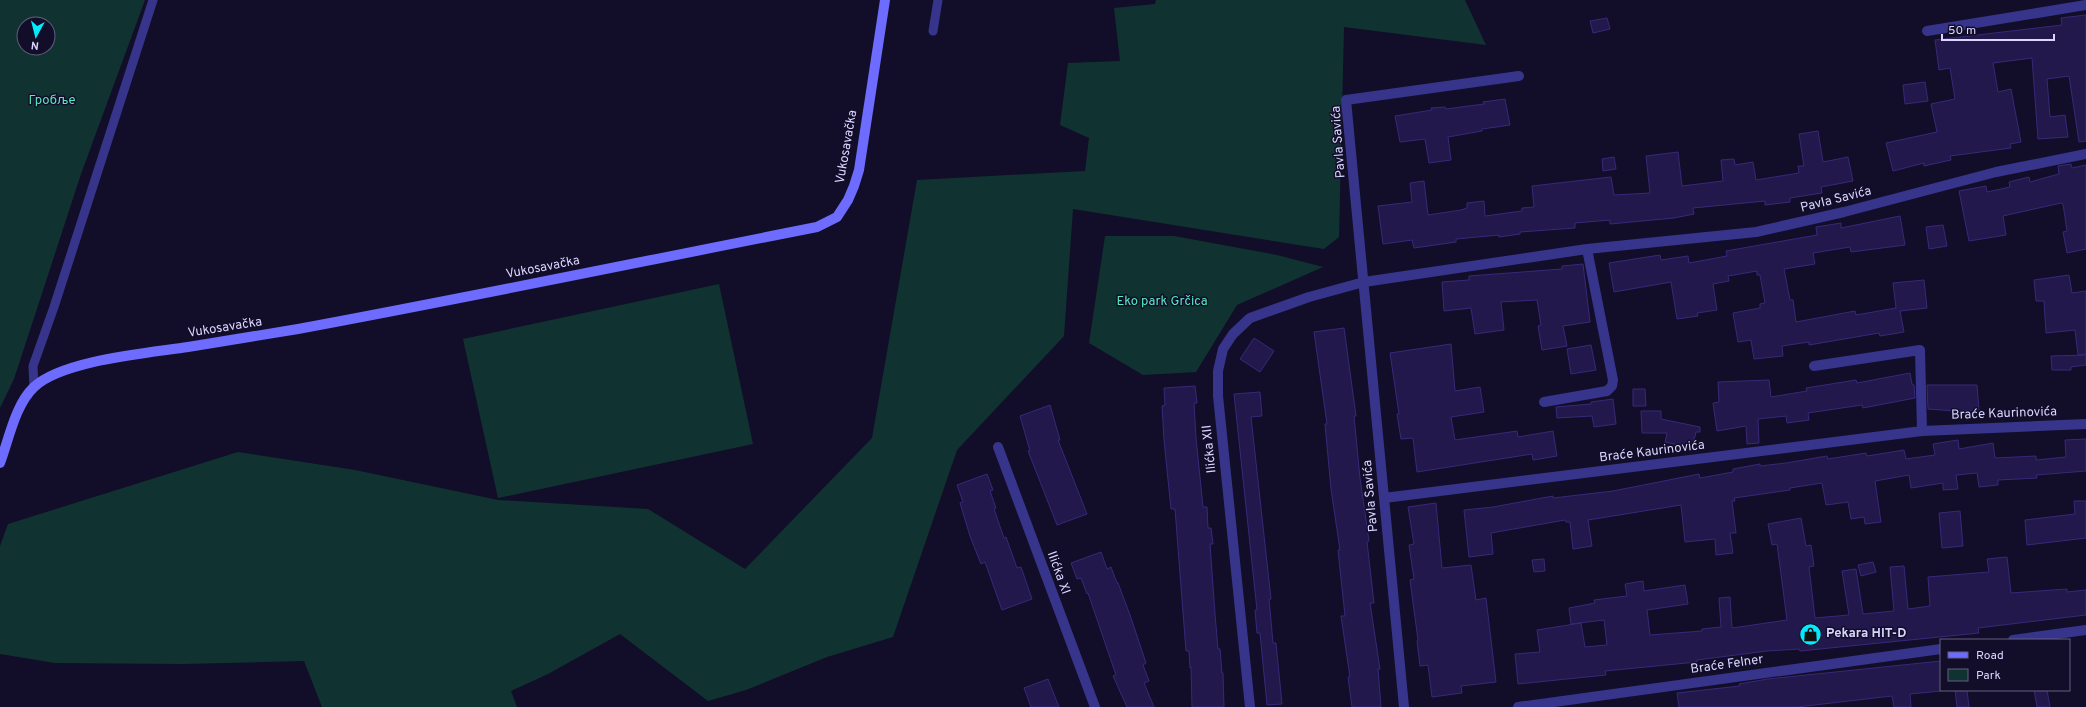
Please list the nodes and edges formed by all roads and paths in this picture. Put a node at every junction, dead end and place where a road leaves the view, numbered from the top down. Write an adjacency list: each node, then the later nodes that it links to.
1 (153, 0): 12 (lane)
2 (885, 0): 12 (street, Vukosavačka)
3 (938, 0): 5 (lane)
4 (2086, 5): 6 (street)
5 (933, 31)
6 (1927, 31)
7 (1519, 76): 10 (street, Pavla Savića)
8 (2086, 154): 9 (street, Pavla Savića)
9 (1588, 249): 10 (street, Pavla Savića); 13 (street)
10 (1364, 282): 18 (street, Pavla Savića); 23 (street, Ilićka XII)
11 (1814, 366): 15 (street)
12 (34, 387): 17 (street)
13 (1544, 402)
14 (2086, 424): 15 (street, Braće Kaurinovića)
15 (1922, 431): 18 (street, Braće Kaurinovića)
16 (998, 447): 22 (street, Ilićka XI)
17 (0, 463)
18 (1384, 498): 24 (street, Pavla Savića)
19 (2086, 630): 20 (street)
20 (2020, 639)
21 (1940, 649): 25 (street, Braće Felner)
22 (1096, 707)
23 (1250, 707)
24 (1404, 707)
25 (1518, 707)

